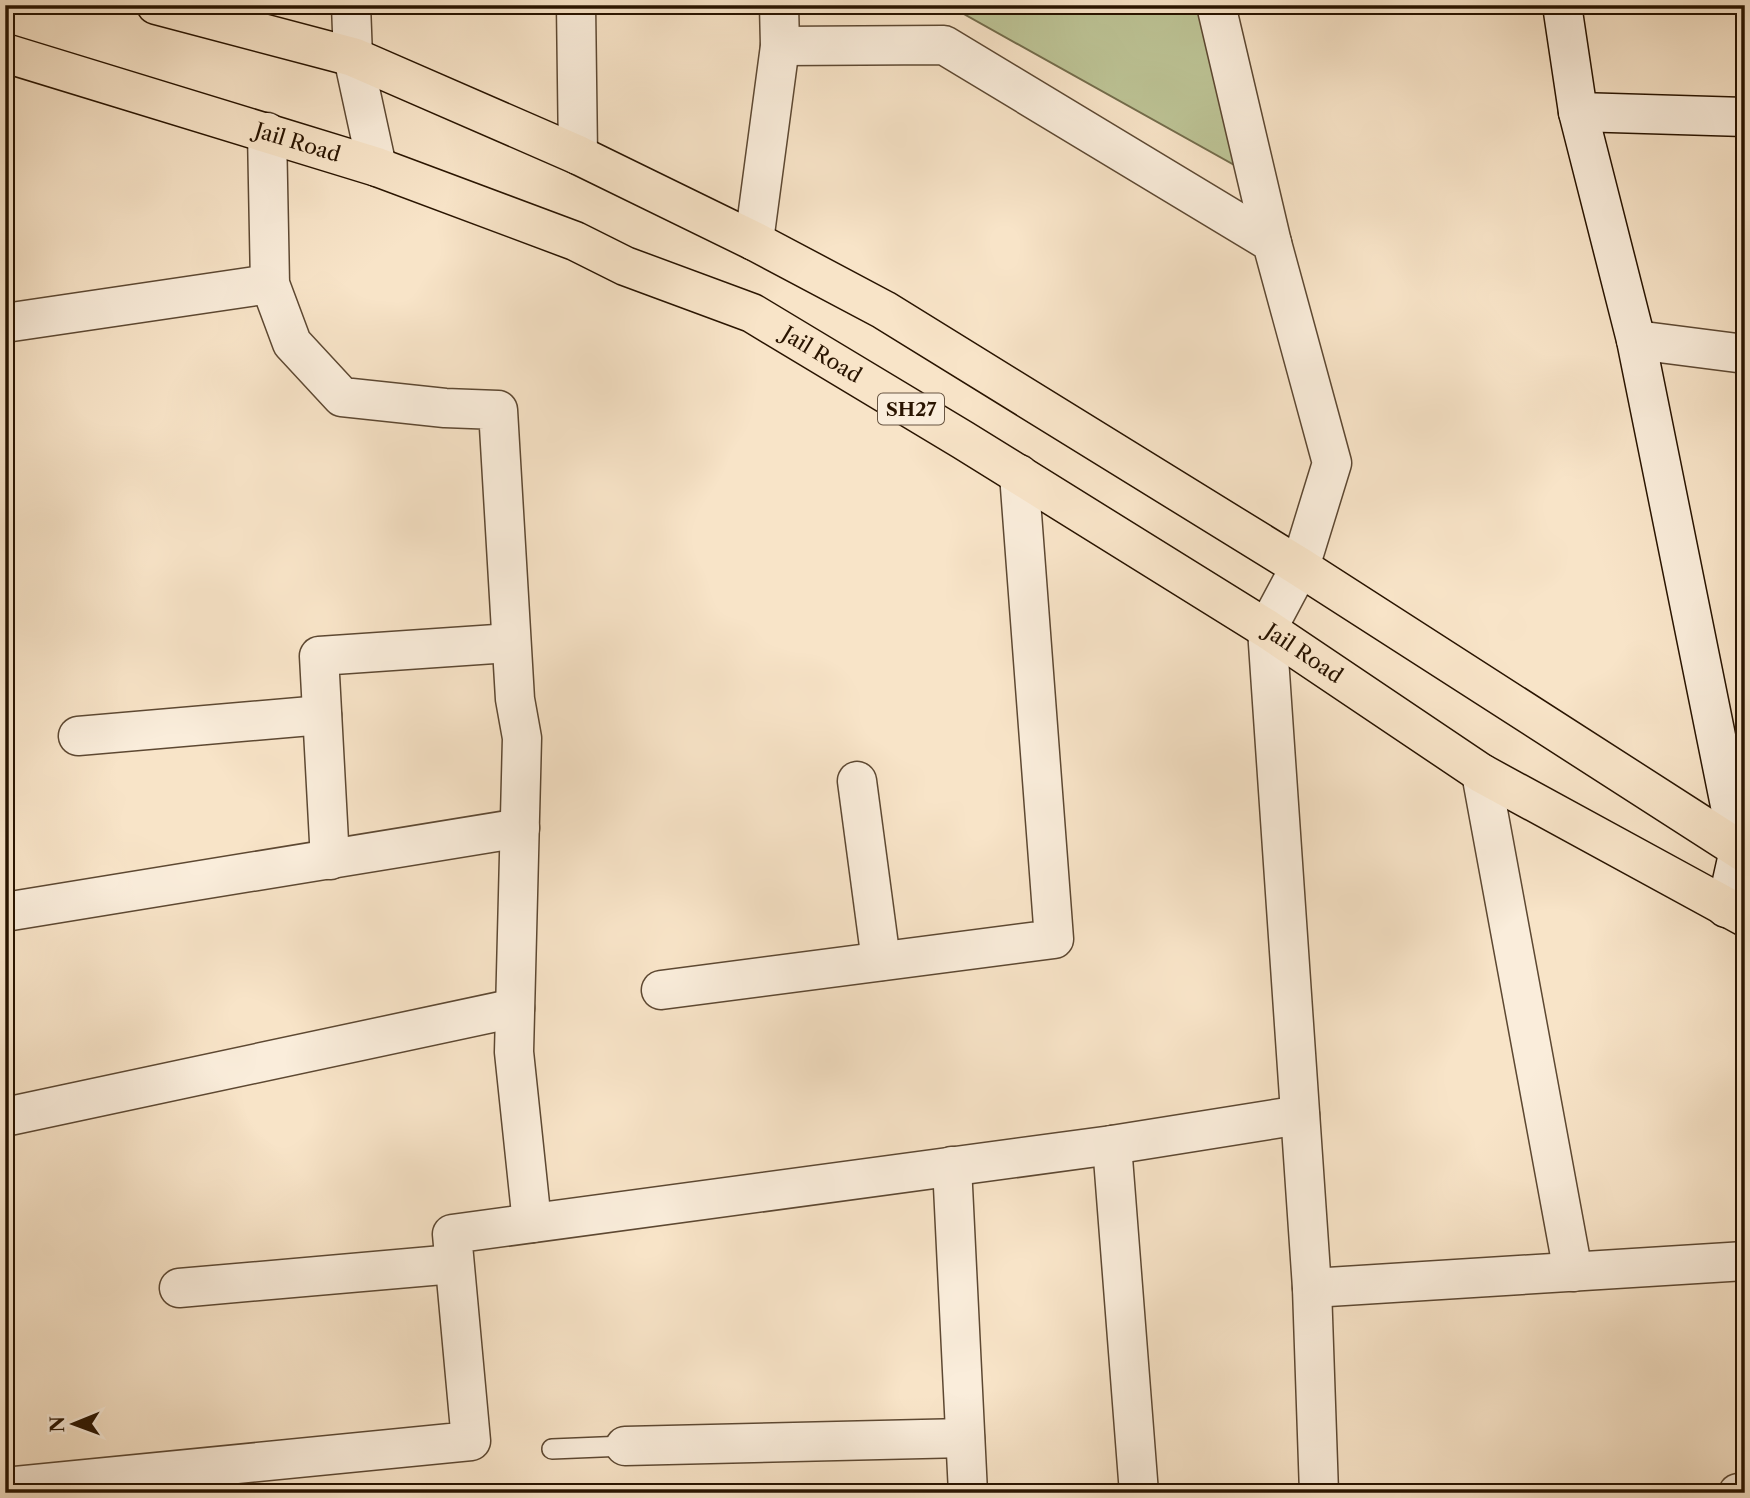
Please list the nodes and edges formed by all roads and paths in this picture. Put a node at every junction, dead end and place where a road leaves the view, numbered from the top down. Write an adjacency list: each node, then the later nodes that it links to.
1 (156, 5): 9 (main road)
2 (351, 5): 9 (street)
3 (576, 5): 13 (street)
4 (779, 5): 7 (street)
5 (1216, 5): 16 (street)
6 (1562, 5): 10 (street)
7 (780, 46): 15 (street); 16 (street)
8 (5, 53): 12 (main road, Jail Road / SH27)
9 (353, 57): 13 (main road); 14 (street)
10 (1578, 112): 11 (street); 19 (street)
11 (1745, 117)
12 (267, 132): 14 (main road, Jail Road / SH27); 17 (street)
13 (578, 155): 15 (main road)
14 (377, 167): 21 (main road, Jail Road / SH27)
15 (754, 240): 22 (main road)
16 (1272, 243): 22 (street)
17 (270, 284): 18 (street); 24 (street)
18 (5, 323)
19 (1636, 340): 20 (street); 30 (street)
20 (1745, 354)
21 (1019, 474): 23 (main road, Jail Road / SH27); 34 (street)
22 (1300, 567): 23 (street); 30 (main road)
23 (1268, 629): 27 (main road, Jail Road / SH27); 37 (street)
24 (511, 643): 25 (street); 29 (street)
25 (323, 715): 26 (street); 31 (street)
26 (78, 736)
27 (1481, 773): 33 (main road, Jail Road / SH27); 44 (street)
28 (857, 781): 34 (street)
29 (520, 828): 31 (street); 36 (street)
30 (1742, 851): 33 (street)
31 (330, 860): 32 (street)
32 (5, 912)
33 (1735, 913)
34 (881, 961): 35 (street)
35 (661, 990)
36 (515, 1008): 38 (street); 41 (street)
37 (1300, 1115): 39 (street); 46 (street)
38 (5, 1117)
39 (1112, 1145): 40 (street); 53 (street)
40 (952, 1166): 41 (street); 47 (street)
41 (532, 1223): 43 (street)
42 (1745, 1261): 44 (street)
43 (454, 1264): 45 (street); 50 (street)
44 (1573, 1272): 46 (street)
45 (179, 1288)
46 (1312, 1288): 54 (street)
47 (965, 1438): 48 (street); 52 (street)
48 (625, 1446): 49 (lane)
49 (551, 1449)
50 (5, 1487)
51 (1745, 1492): 55 (street)
52 (968, 1493)
53 (1139, 1493)
54 (1319, 1493)
55 (1738, 1493)

